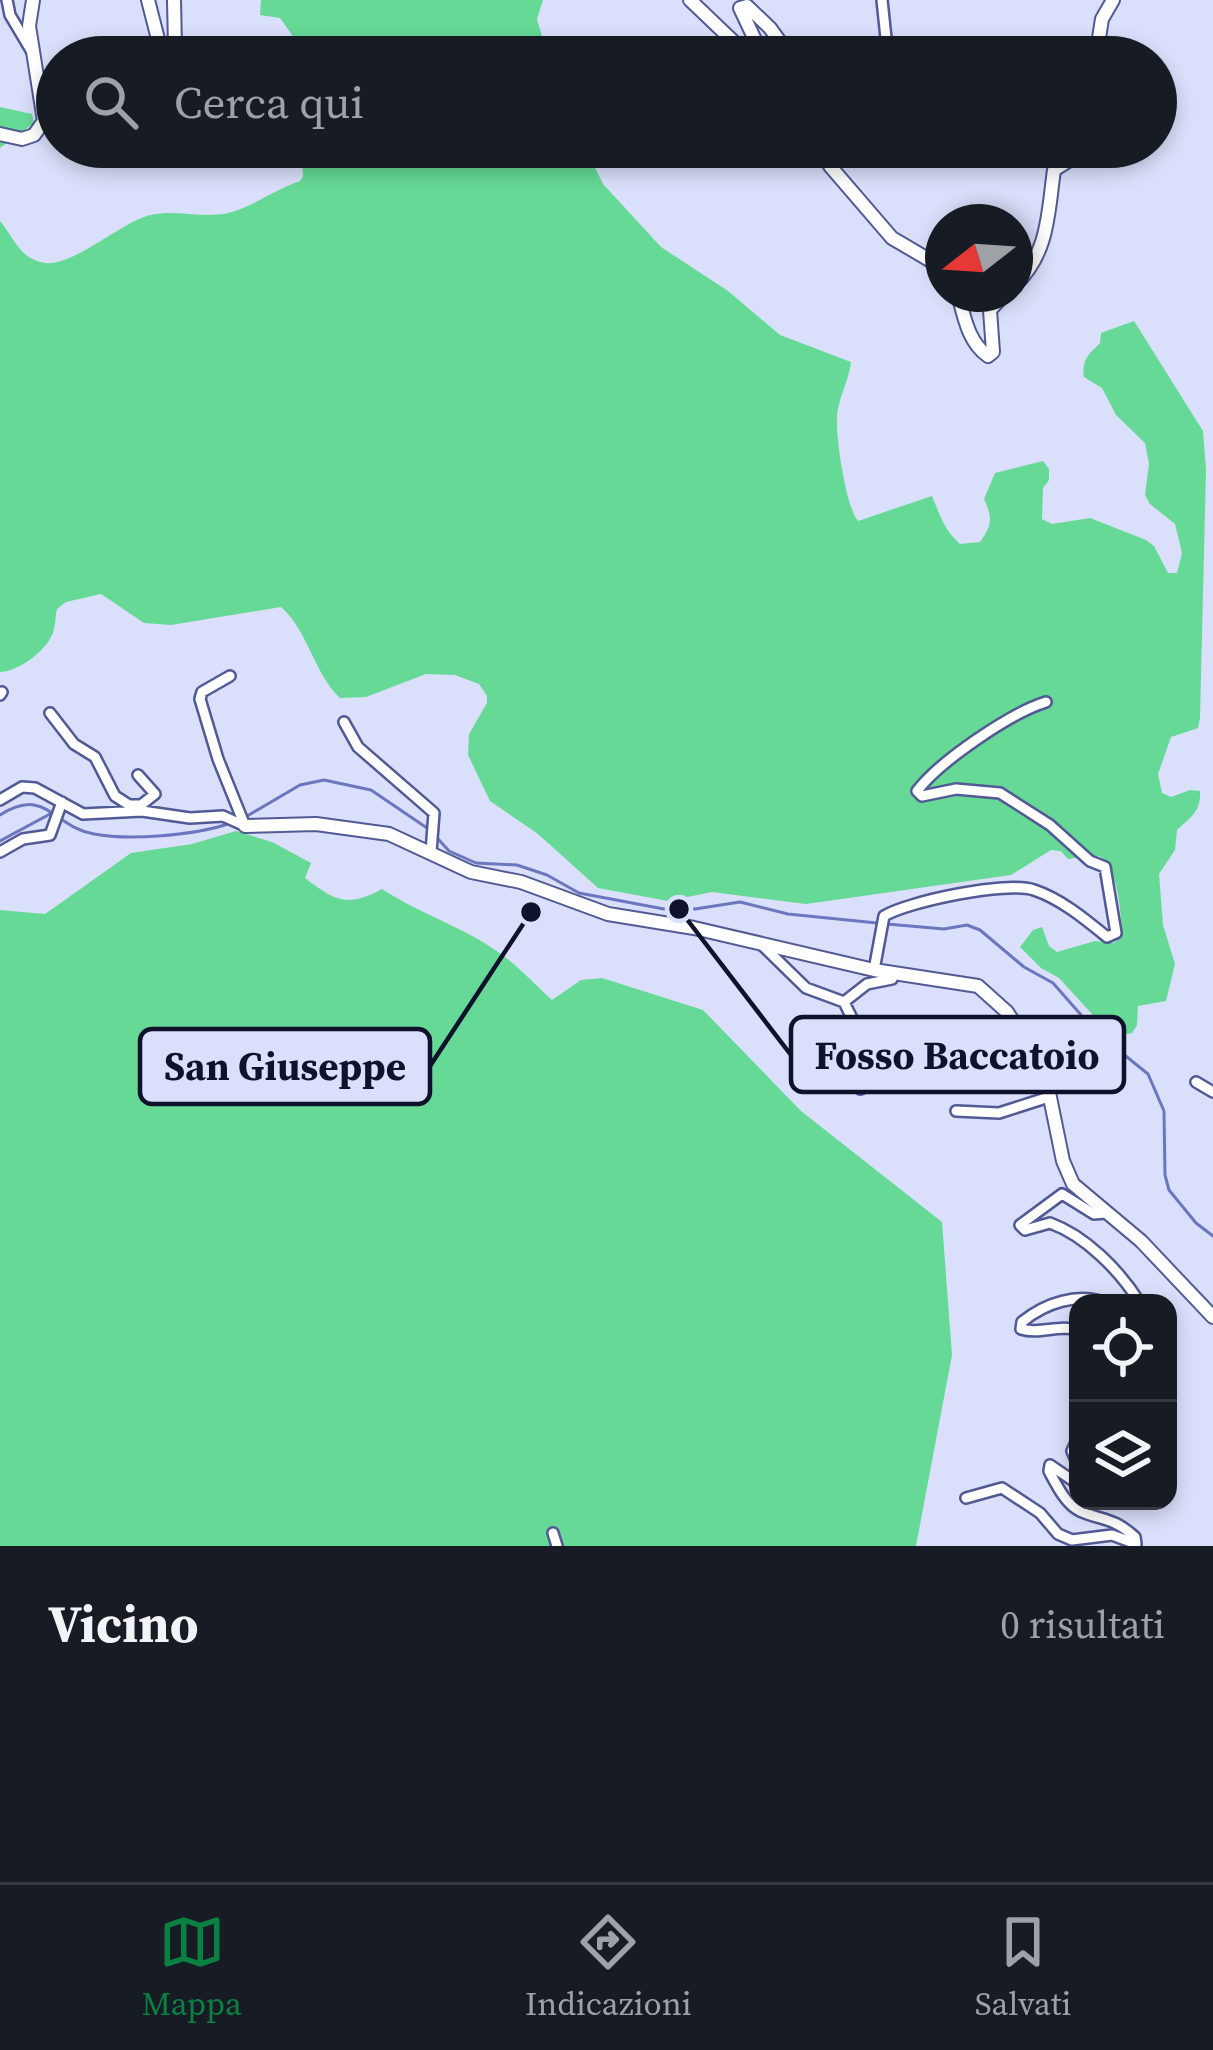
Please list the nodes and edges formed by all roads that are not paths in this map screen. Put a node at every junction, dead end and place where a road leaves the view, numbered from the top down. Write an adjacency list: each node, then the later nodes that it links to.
1 (7, 0): 15 (street)
2 (33, 0): 15 (street)
3 (148, 0): 8 (street)
4 (174, 0): 9 (street)
5 (690, 0): 10 (street)
6 (882, 0): 13 (street)
7 (1113, 0): 14 (street)
8 (157, 36)
9 (175, 36)
10 (728, 36)
11 (753, 36): 12 (street)
12 (774, 36)
13 (886, 36)
14 (1099, 36)
15 (32, 52): 16 (street)
16 (36, 75)
17 (36, 132): 18 (street)
18 (0, 134)
19 (832, 168): 21 (street)
20 (1057, 168): 22 (street)
21 (925, 257)
22 (1033, 261)
23 (963, 312): 24 (street)
24 (990, 312)
25 (230, 676): 33 (street)
26 (1046, 703): 37 (street)
27 (50, 713): 32 (street)
28 (344, 722): 34 (street)
29 (138, 775): 32 (street)
30 (0, 800): 31 (street)
31 (61, 804): 32 (street); 35 (street)
32 (142, 808): 33 (street)
33 (245, 826): 34 (street)
34 (432, 846): 36 (street)
35 (0, 852)
36 (763, 946): 37 (street); 39 (street)
37 (874, 970): 38 (street)
38 (894, 973): 39 (street); 42 (street)
39 (844, 1002): 41 (street)
40 (1116, 1051): 42 (street)
41 (873, 1057): 44 (street); 45 (street)
42 (1047, 1080): 47 (street)
43 (1196, 1082): 46 (street)
44 (962, 1085)
45 (860, 1089)
46 (1213, 1092)
47 (1049, 1097): 48 (street); 49 (street)
48 (956, 1111)
49 (1106, 1213): 50 (street); 52 (street)
50 (1134, 1294)
51 (1069, 1303): 53 (street)
52 (1213, 1316)
53 (1069, 1327)
54 (1069, 1478): 56 (street)
55 (966, 1498): 57 (street)
56 (1069, 1501)
57 (1078, 1510)
58 (553, 1533): 59 (street)
59 (557, 1546)

